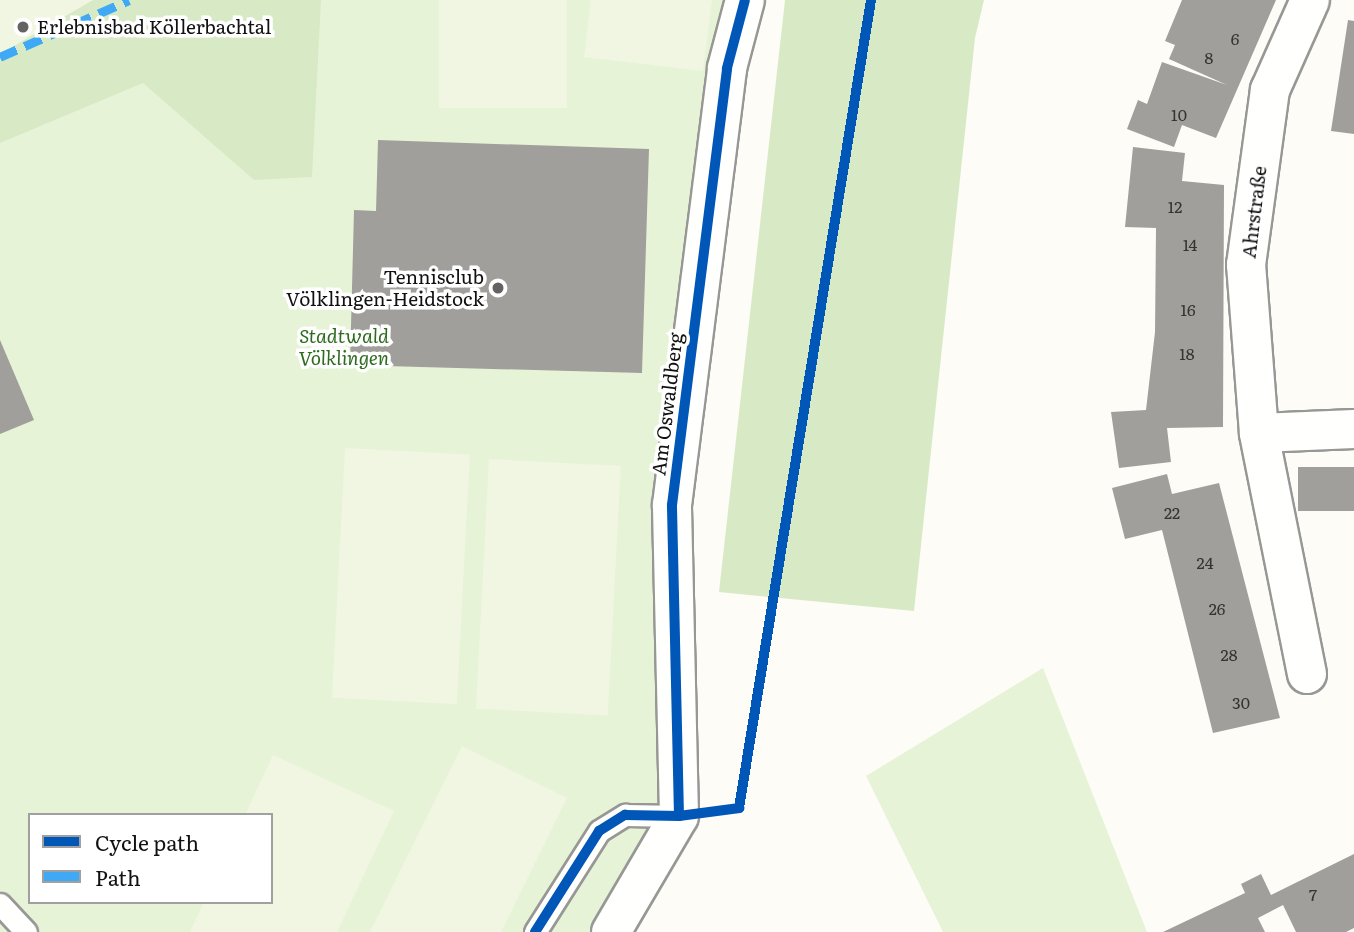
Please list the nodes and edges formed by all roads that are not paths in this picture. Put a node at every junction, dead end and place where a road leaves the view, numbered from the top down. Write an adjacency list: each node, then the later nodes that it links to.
1 (745, 0): 6 (street, Am Oswaldberg)
2 (1310, 0): 4 (street, Ahrstraße)
3 (1354, 429): 4 (street)
4 (1259, 433): 5 (street, Ahrstraße)
5 (1307, 674)
6 (679, 816): 9 (lane); 10 (street)
7 (0, 904): 8 (lane)
8 (26, 932)
9 (534, 932)
10 (611, 932)

